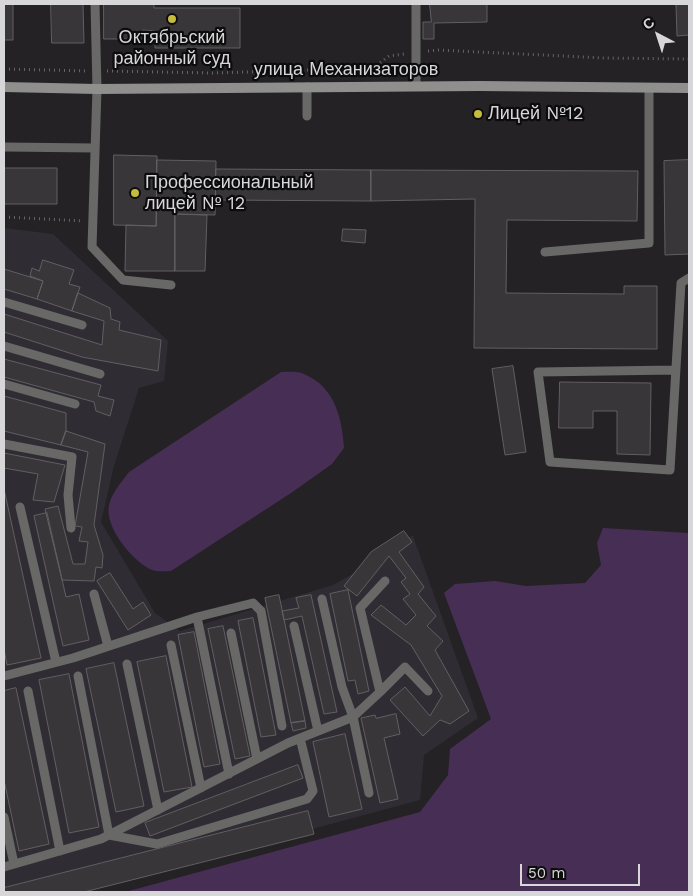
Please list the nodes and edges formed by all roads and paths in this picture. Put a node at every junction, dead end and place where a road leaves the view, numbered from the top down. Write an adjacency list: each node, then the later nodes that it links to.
1 (95, 4): 6 (lane)
2 (416, 4): 3 (lane)
3 (416, 52): 4 (path); 6 (path); 7 (lane)
4 (689, 59)
5 (4, 69): 6 (path)
6 (97, 71): 12 (lane)
7 (416, 86): 9 (main road, улица Механизаторов); 10 (main road, улица Механизаторов)
8 (4, 87): 12 (main road, улица Механизаторов)
9 (307, 87): 12 (main road, улица Механизаторов); 13 (lane)
10 (649, 88): 11 (main road, улица Механизаторов); 18 (lane)
11 (689, 88)
12 (97, 89): 15 (lane)
13 (307, 116)
14 (4, 148): 15 (lane)
15 (95, 148): 17 (lane)
16 (4, 217): 17 (path)
17 (93, 221): 20 (lane)
18 (545, 252)
19 (689, 278): 24 (lane)
20 (171, 285)
21 (4, 302): 22 (lane)
22 (82, 326)
23 (4, 346): 25 (lane)
24 (675, 370): 24 (lane)
25 (100, 374)
26 (4, 384): 27 (lane)
27 (75, 404)
28 (4, 444): 30 (lane)
29 (20, 507): 39 (lane)
30 (71, 528)
31 (385, 581): 45 (lane)
32 (94, 594): 38 (lane)
33 (322, 599): 46 (lane)
34 (197, 617): 38 (lane); 47 (lane); 51 (lane)
35 (294, 626): 48 (lane)
36 (231, 633): 50 (lane)
37 (171, 645): 52 (lane)
38 (108, 646): 39 (lane)
39 (56, 662): 41 (lane)
40 (126, 664): 54 (lane)
41 (4, 676)
42 (78, 676): 56 (lane)
43 (28, 691): 57 (lane)
44 (428, 691): 45 (lane)
45 (380, 692): 46 (lane)
46 (353, 717): 48 (lane); 53 (lane)
47 (282, 726)
48 (318, 731): 49 (lane)
49 (300, 738): 50 (lane); 56 (lane)
50 (257, 759): 51 (lane)
51 (229, 774): 52 (lane)
52 (201, 788): 54 (lane)
53 (369, 792)
54 (158, 810): 56 (lane)
55 (4, 817): 58 (lane)
56 (109, 835): 57 (lane)
57 (60, 851): 58 (lane)
58 (14, 864): 59 (lane)
59 (4, 867)

